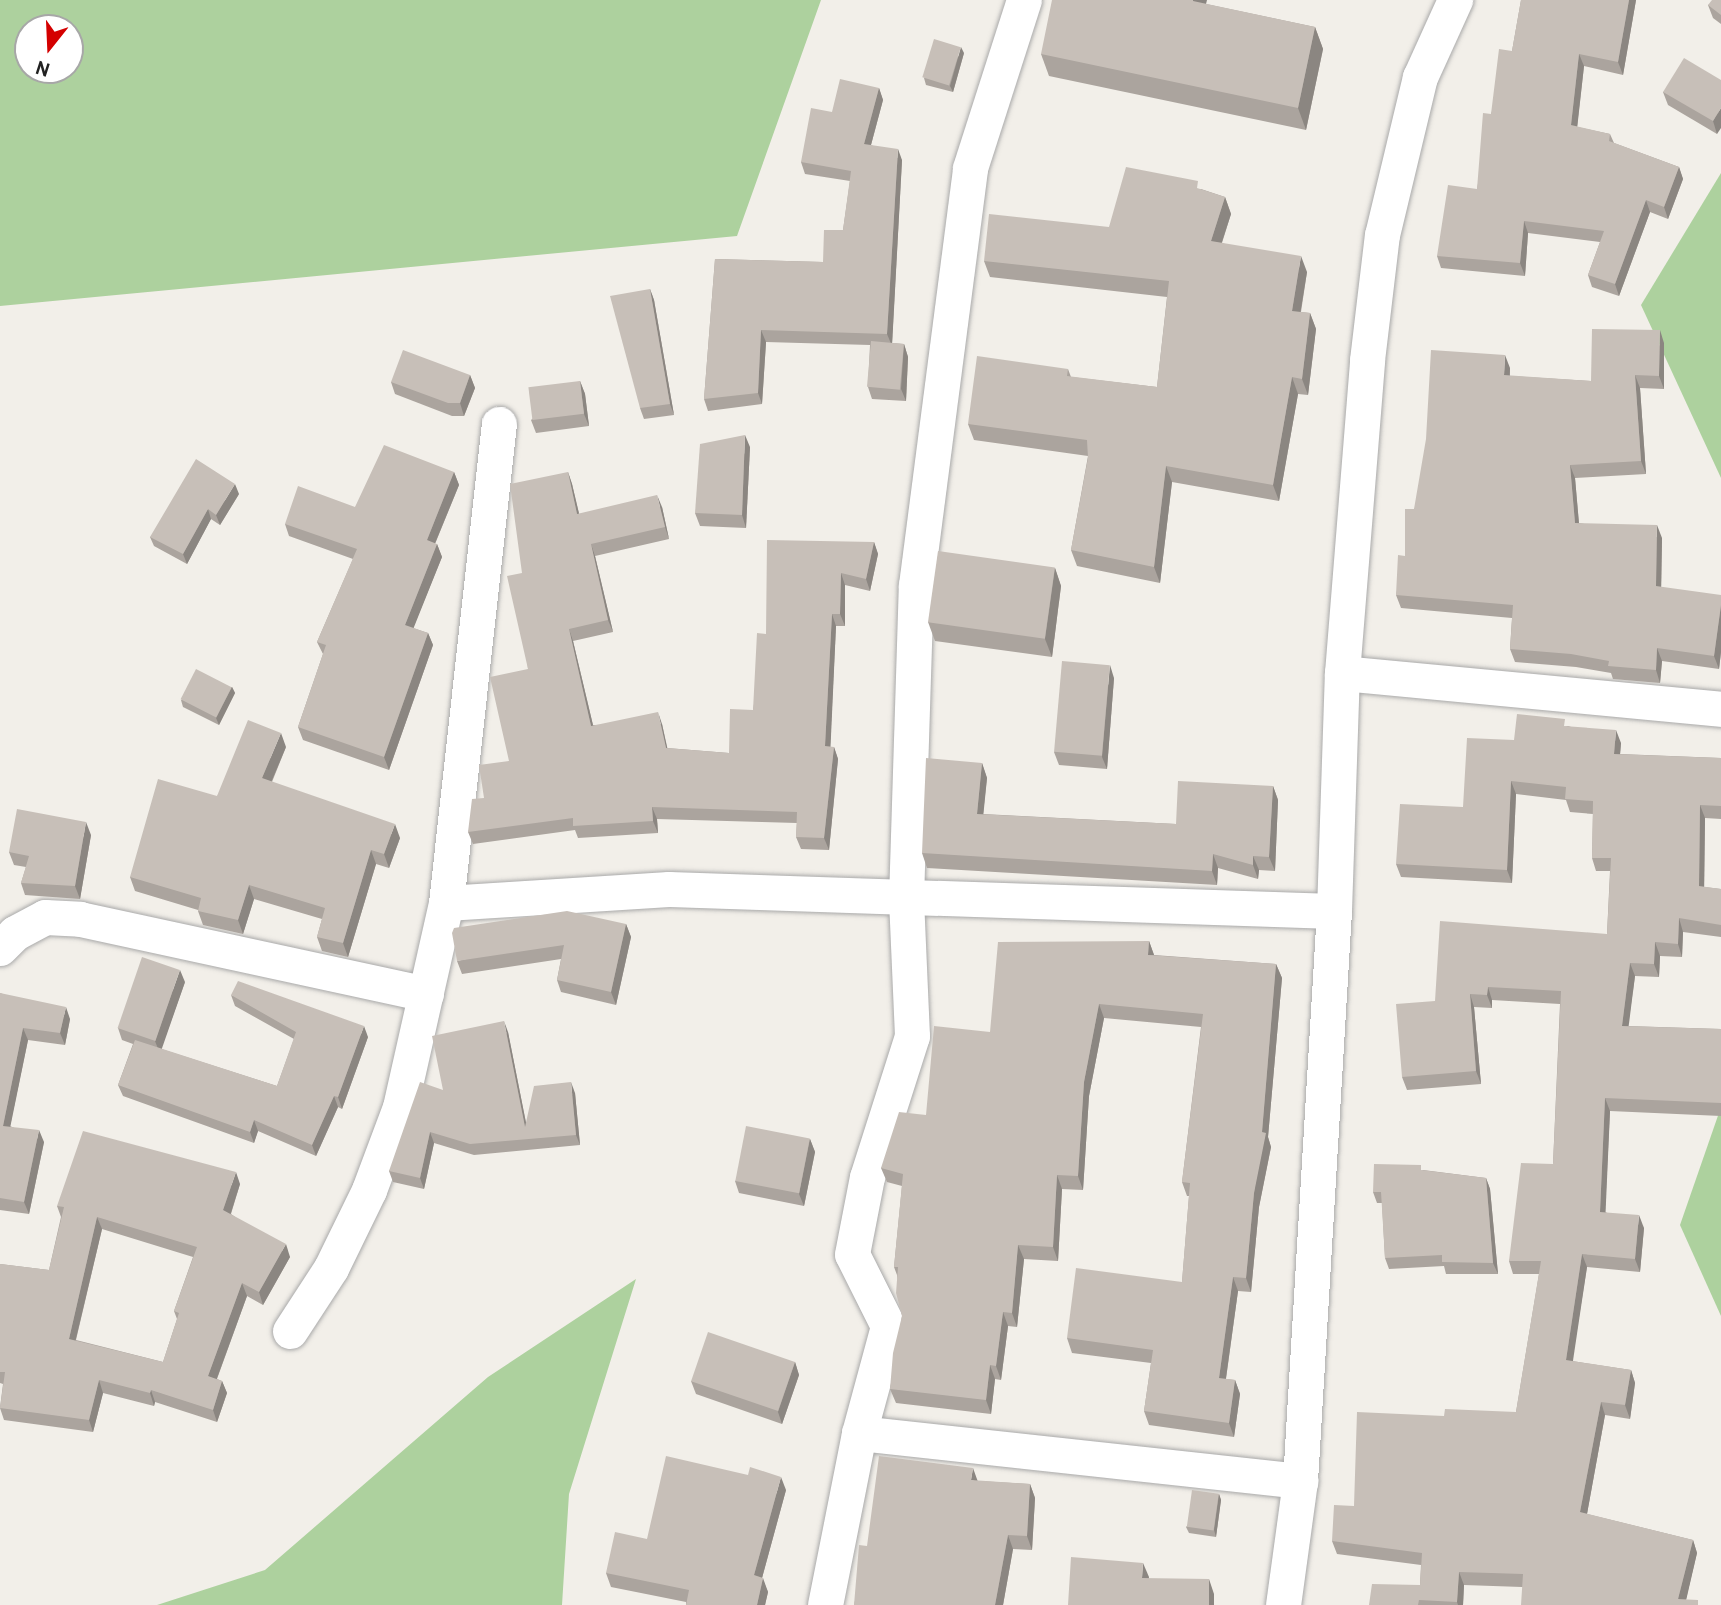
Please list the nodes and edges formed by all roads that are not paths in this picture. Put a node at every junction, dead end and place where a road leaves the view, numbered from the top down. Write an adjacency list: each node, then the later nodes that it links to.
1 (1024, 0): 6 (street)
2 (1455, 0): 4 (street)
3 (499, 424): 7 (street)
4 (1342, 673): 5 (street); 8 (street)
5 (1721, 709)
6 (906, 899): 7 (street); 8 (street); 12 (street)
7 (446, 903): 10 (street)
8 (1334, 911): 13 (street)
9 (5, 936): 10 (street)
10 (426, 994): 11 (street)
11 (290, 1331)
12 (859, 1433): 13 (street); 14 (street)
13 (1300, 1481): 15 (street)
14 (825, 1605)
15 (1283, 1605)

